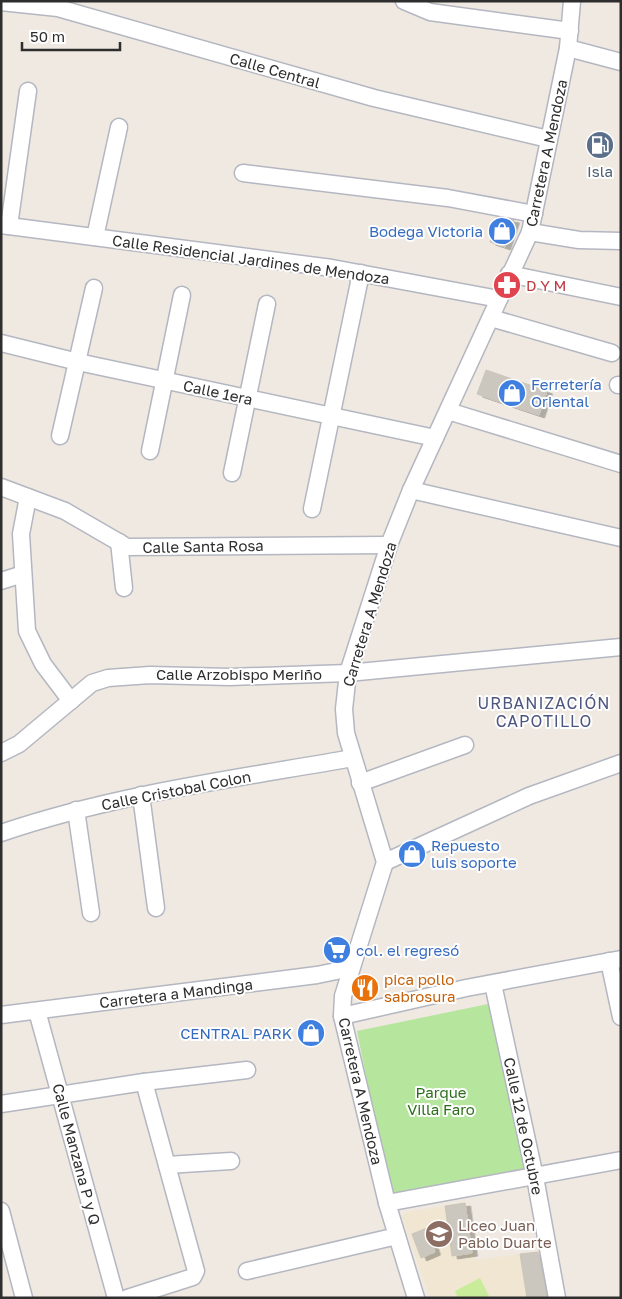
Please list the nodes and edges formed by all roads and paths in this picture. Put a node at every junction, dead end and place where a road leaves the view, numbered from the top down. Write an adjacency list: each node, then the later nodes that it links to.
1 (572, 1): 4 (street, Carretera A Mendoza)
2 (1, 2): 8 (street, Calle Central)
3 (411, 3): 4 (street)
4 (569, 40): 5 (street); 8 (street, Carretera A Mendoza)
5 (621, 62)
6 (28, 90): 11 (street)
7 (119, 127): 13 (street)
8 (548, 139): 10 (street, Carretera A Mendoza)
9 (243, 173): 10 (street)
10 (534, 214): 12 (street, Carretera A Mendoza)
11 (5, 226): 13 (street, Calle Residencial Jardines de Mendoza)
12 (530, 232): 14 (street); 16 (street, Carretera A Mendoza)
13 (95, 238): 15 (street, Calle Residencial Jardines de Mendoza)
14 (621, 242)
15 (361, 273): 20 (street, Calle Residencial Jardines de Mendoza); 29 (street)
16 (509, 274): 19 (street); 20 (street, Carretera A Mendoza)
17 (94, 288): 25 (street)
18 (182, 296): 26 (street)
19 (621, 297)
20 (499, 299): 22 (street, Carretera A Mendoza)
21 (267, 304): 27 (street)
22 (491, 318): 24 (street); 28 (street, Carretera A Mendoza)
23 (1, 343): 25 (street, Calle 1era)
24 (612, 353)
25 (78, 362): 26 (street, Calle 1era); 30 (street)
26 (164, 380): 27 (street, Calle 1era); 32 (street)
27 (248, 398): 29 (street, Calle 1era); 34 (street)
28 (448, 411): 31 (street, Carretera A Mendoza); 33 (street)
29 (332, 416): 31 (street, Calle 1era); 38 (street)
30 (60, 436)
31 (435, 438): 36 (street, Carretera A Mendoza)
32 (150, 451)
33 (621, 464)
34 (232, 473)
35 (1, 487): 37 (street, Calle Santa Rosa)
36 (410, 490): 39 (street); 41 (street, Carretera A Mendoza)
37 (28, 497): 40 (street, Calle Santa Rosa); 42 (street)
38 (312, 509)
39 (621, 538)
40 (119, 542): 41 (street, Calle Santa Rosa); 44 (street)
41 (389, 545): 46 (street, Carretera A Mendoza)
42 (23, 574): 43 (street); 47 (street)
43 (1, 581)
44 (124, 588)
45 (621, 647): 46 (street, Calle Arzobispo Meriño)
46 (348, 673): 47 (street, Calle Arzobispo Meriño); 50 (street, Carretera A Mendoza)
47 (71, 701): 49 (street, Calle Arzobispo Meriño)
48 (465, 746): 52 (street)
49 (1, 753)
50 (353, 758): 52 (street, Carretera A Mendoza); 53 (street, Calle Cristobal Colon)
51 (621, 763): 56 (street)
52 (360, 783): 56 (street, Carretera A Mendoza)
53 (141, 794): 54 (street, Calle Cristobal Colon); 57 (street)
54 (76, 810): 55 (street, Calle Cristobal Colon); 58 (street)
55 (1, 833)
56 (385, 862): 60 (street, Carretera A Mendoza)
57 (156, 908)
58 (91, 913)
59 (615, 960): 61 (street); 65 (street)
60 (351, 968): 62 (street, Carretera a Mandinga); 64 (street, Carretera A Mendoza)
61 (493, 984): 64 (street); 73 (street, Calle 12 de Octubre)
62 (37, 1010): 63 (street, Carretera a Mandinga); 68 (street, Calle Manzana P y Q)
63 (1, 1015)
64 (342, 1016): 74 (street, Carretera A Mendoza)
65 (621, 1017)
66 (246, 1070): 67 (street)
67 (144, 1082): 68 (street); 72 (street)
68 (61, 1094): 69 (street); 79 (street, Calle Manzana P y Q)
69 (1, 1104)
70 (231, 1160): 72 (street)
71 (621, 1160): 73 (street)
72 (167, 1165): 80 (street)
73 (535, 1177): 74 (street); 82 (street, Calle 12 de Octubre)
74 (386, 1204): 76 (street, Carretera A Mendoza)
75 (1, 1211): 78 (street)
76 (397, 1236): 77 (street); 81 (street, Carretera A Mendoza)
77 (247, 1271)
78 (24, 1298)
79 (116, 1298)
80 (127, 1298)
81 (416, 1298)
82 (557, 1298)

